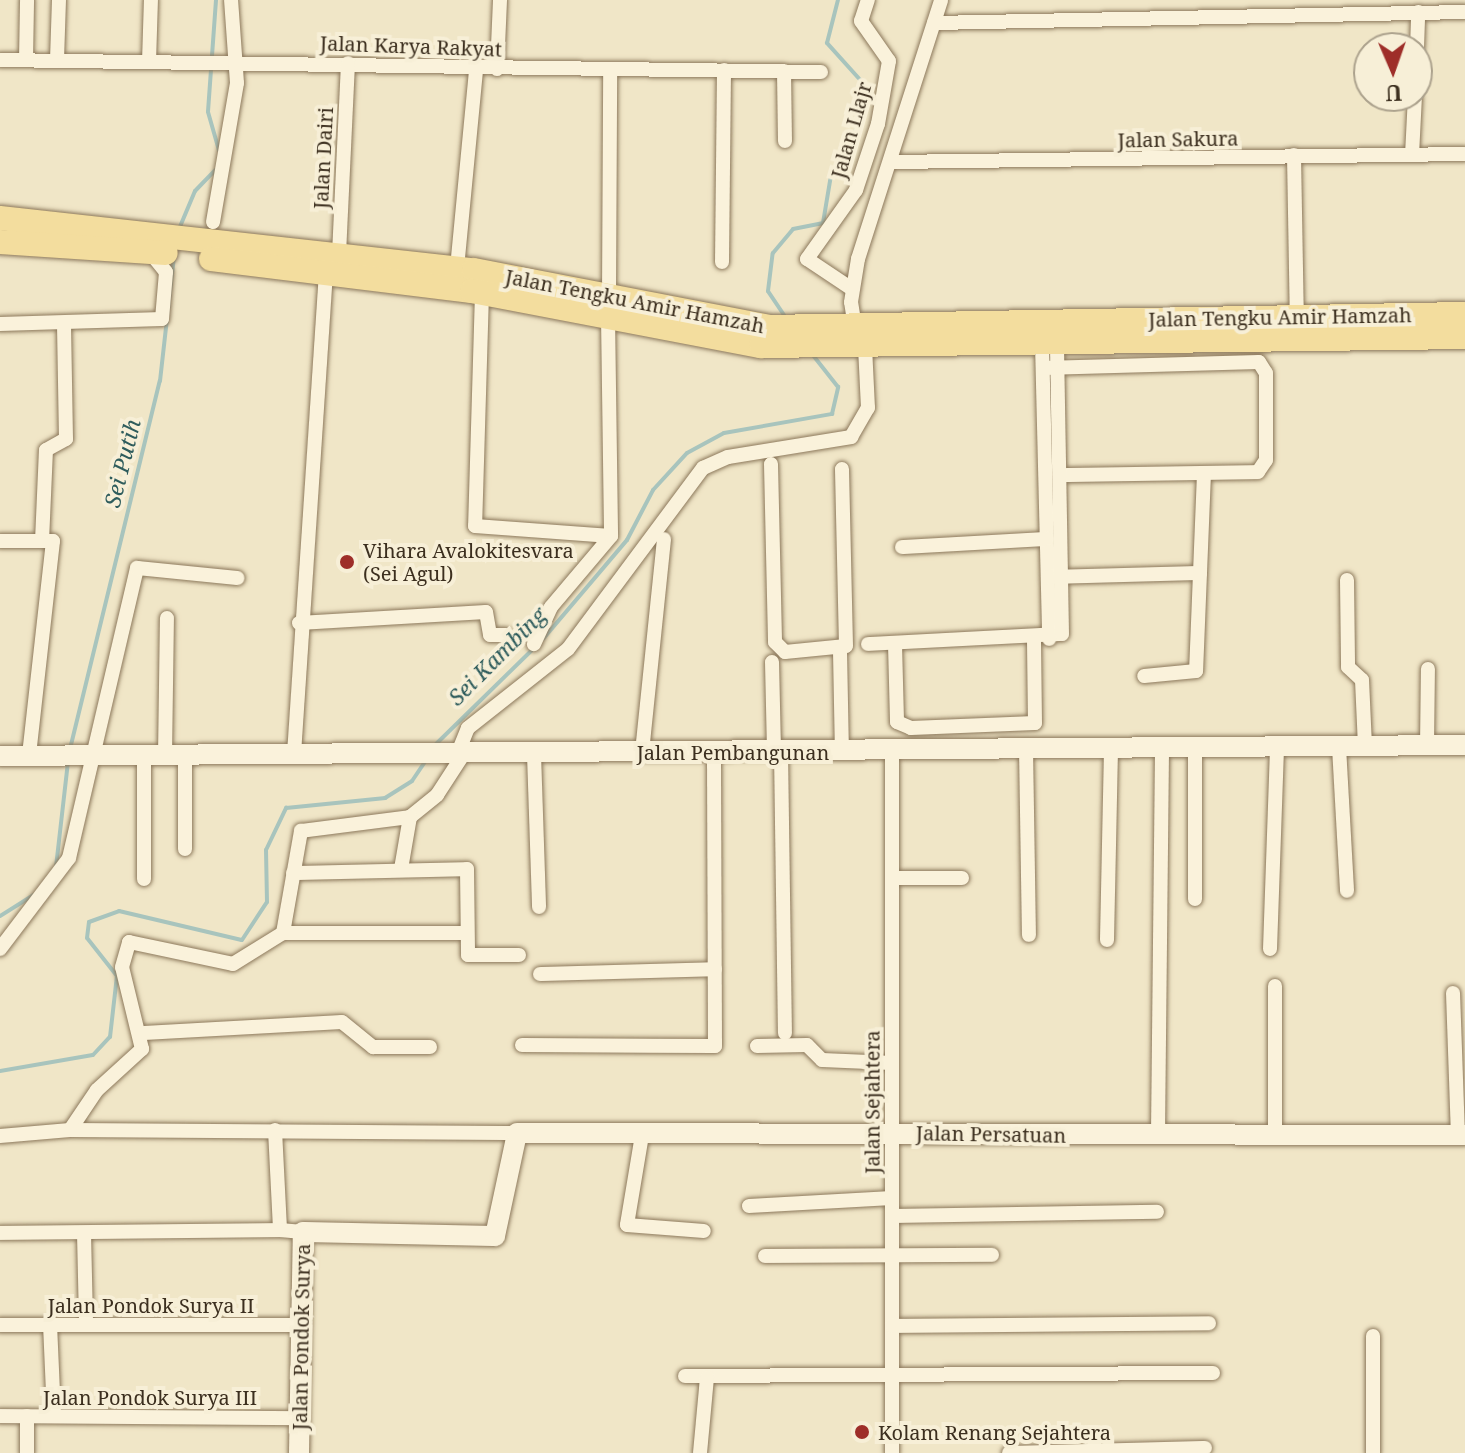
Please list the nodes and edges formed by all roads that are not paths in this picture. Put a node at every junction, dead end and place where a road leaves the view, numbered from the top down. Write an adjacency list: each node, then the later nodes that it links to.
1 (27, 0): 13 (street)
2 (59, 0): 14 (street)
3 (151, 0): 15 (street)
4 (231, 0): 16 (street)
5 (500, 0): 19 (street)
6 (868, 0): 37 (street, Jalan Llajr)
7 (941, 0): 10 (street)
8 (1418, 12): 9 (street); 10 (street); 11 (street)
9 (1465, 12)
10 (934, 23): 29 (street)
11 (1417, 32)
12 (0, 60): 13 (street, Jalan Karya Rakyat)
13 (26, 60): 14 (street, Jalan Karya Rakyat)
14 (57, 60): 15 (street, Jalan Karya Rakyat)
15 (149, 62): 16 (street, Jalan Karya Rakyat)
16 (234, 62): 17 (street, Jalan Karya Rakyat); 31 (street)
17 (348, 63): 18 (street, Jalan Karya Rakyat); 35 (street, Jalan Dairi)
18 (476, 69): 19 (street, Jalan Karya Rakyat); 36 (street)
19 (497, 69): 20 (street, Jalan Karya Rakyat)
20 (610, 69): 21 (street, Jalan Karya Rakyat); 38 (street)
21 (724, 70): 22 (street, Jalan Karya Rakyat); 34 (street)
22 (784, 71): 23 (street, Jalan Karya Rakyat); 25 (street)
23 (821, 72)
24 (1414, 112): 28 (street)
25 (785, 141)
26 (1465, 154): 28 (street, Jalan Sakura)
27 (1294, 155): 28 (street, Jalan Sakura); 29 (street, Jalan Sakura); 42 (street)
28 (1412, 155)
29 (892, 162): 37 (street)
30 (0, 218): 33 (main road, Jalan Tengku Amir Hamzah)
31 (206, 241): 33 (main road, Jalan Tengku Amir Hamzah); 35 (main road, Jalan Tengku Amir Hamzah)
32 (0, 242): 33 (main road, Jalan Tengku Amir Hamzah)
33 (157, 255): 41 (street)
34 (722, 262)
35 (332, 263): 36 (main road, Jalan Tengku Amir Hamzah); 62 (street, Jalan Dairi)
36 (471, 281): 38 (main road, Jalan Tengku Amir Hamzah); 51 (street)
37 (852, 289): 43 (street)
38 (609, 306): 43 (main road, Jalan Tengku Amir Hamzah); 51 (street)
39 (1465, 314): 42 (main road, Jalan Tengku Amir Hamzah)
40 (0, 324): 41 (street)
41 (64, 324): 55 (street)
42 (1297, 328): 43 (main road, Jalan Tengku Amir Hamzah); 44 (main road, Jalan Tengku Amir Hamzah); 45 (main road, Jalan Tengku Amir Hamzah)
43 (860, 336): 45 (main road, Jalan Tengku Amir Hamzah); 89 (street)
44 (1465, 337)
45 (1050, 343): 46 (street)
46 (1050, 368): 49 (street); 50 (street); 53 (street)
47 (771, 464): 68 (street)
48 (842, 469): 68 (street)
49 (1060, 475): 50 (street); 58 (street)
50 (1204, 475): 57 (street)
51 (611, 536): 65 (street)
52 (664, 539): 85 (street)
53 (1047, 539): 56 (street); 58 (street)
54 (0, 541): 55 (street)
55 (47, 541): 88 (street)
56 (902, 547)
57 (1200, 573): 58 (street); 71 (street)
58 (1055, 577): 64 (street)
59 (238, 578): 92 (street)
60 (1347, 580): 72 (street)
61 (167, 618): 91 (street)
62 (299, 623): 63 (street); 86 (street, Jalan Dairi)
63 (506, 635)
64 (1034, 639): 67 (street); 67 (street)
65 (534, 644)
66 (868, 644): 67 (street)
67 (895, 644)
68 (840, 651): 83 (street)
69 (772, 662): 82 (street)
70 (1428, 669): 74 (street)
71 (1144, 676)
72 (1365, 745): 74 (street, Jalan Pembangunan); 76 (street, Jalan Pembangunan)
73 (1465, 745): 74 (street, Jalan Pembangunan)
74 (1427, 746)
75 (1162, 747): 78 (street, Jalan Pembangunan); 79 (street, Jalan Pembangunan); 125 (street)
76 (1339, 747): 80 (street, Jalan Pembangunan); 101 (street)
77 (1026, 748): 78 (street, Jalan Pembangunan); 84 (street, Jalan Pembangunan); 106 (street)
78 (1111, 748): 107 (street)
79 (1195, 748): 80 (street, Jalan Pembangunan); 102 (street)
80 (1277, 748): 109 (street)
81 (714, 751): 82 (street, Jalan Pembangunan); 85 (street, Jalan Pembangunan); 111 (street)
82 (778, 751): 83 (street, Jalan Pembangunan); 116 (street)
83 (842, 751): 84 (street, Jalan Pembangunan)
84 (892, 751): 98 (street, Jalan Sejahtera)
85 (642, 752): 87 (street, Jalan Pembangunan)
86 (294, 754): 89 (street, Jalan Pembangunan); 91 (street, Jalan Pembangunan)
87 (534, 754): 89 (street, Jalan Pembangunan); 103 (street)
88 (34, 755): 90 (street, Jalan Pembangunan); 92 (street, Jalan Pembangunan)
89 (455, 755): 94 (street)
90 (0, 756)
91 (175, 756): 93 (street, Jalan Pembangunan); 95 (street)
92 (92, 757): 93 (street, Jalan Pembangunan); 108 (street)
93 (144, 757): 100 (street)
94 (410, 817): 96 (street); 97 (street)
95 (185, 849)
96 (401, 869): 97 (street); 105 (street)
97 (293, 873): 104 (street)
98 (893, 878): 99 (street); 120 (street, Jalan Sejahtera)
99 (962, 878)
100 (144, 879)
101 (1347, 891)
102 (1195, 899)
103 (539, 907)
104 (283, 933): 105 (street); 115 (street)
105 (466, 933): 110 (street)
106 (1029, 935)
107 (1107, 940)
108 (0, 949)
109 (1270, 949)
110 (519, 955)
111 (715, 969): 112 (street); 117 (street)
112 (540, 974)
113 (1275, 986): 129 (street)
114 (1453, 993): 127 (street)
115 (144, 1033): 119 (street); 121 (street)
116 (785, 1033)
117 (522, 1045)
118 (757, 1046): 120 (street)
119 (430, 1047)
120 (892, 1063): 123 (street, Jalan Sejahtera)
121 (70, 1130): 122 (street); 128 (street)
122 (275, 1130): 124 (street); 134 (street)
123 (891, 1132): 125 (street, Jalan Persatuan); 126 (street, Jalan Persatuan); 130 (street, Jalan Sejahtera)
124 (517, 1133): 126 (street, Jalan Persatuan); 136 (street, Jalan Pondok Surya)
125 (1158, 1133): 129 (street, Jalan Persatuan)
126 (642, 1135): 135 (street)
127 (1461, 1135): 129 (street, Jalan Persatuan)
128 (0, 1136)
129 (1275, 1136)
130 (892, 1198): 131 (street); 133 (street, Jalan Sejahtera)
131 (749, 1206)
132 (1157, 1212): 133 (street)
133 (892, 1216): 139 (street, Jalan Sejahtera)
134 (280, 1230): 136 (street); 138 (street)
135 (704, 1231)
136 (303, 1232): 146 (street, Jalan Pondok Surya)
137 (0, 1233): 138 (street)
138 (84, 1233): 144 (street)
139 (892, 1255): 140 (street); 141 (street); 147 (street, Jalan Sejahtera)
140 (992, 1255)
141 (765, 1256)
142 (1209, 1323): 147 (street)
143 (50, 1324): 144 (street, Jalan Pondok Surya II); 145 (street, Jalan Pondok Surya II); 155 (street)
144 (86, 1324): 146 (street, Jalan Pondok Surya II)
145 (0, 1325)
146 (301, 1325): 156 (street, Jalan Pondok Surya)
147 (892, 1326): 150 (street, Jalan Sejahtera)
148 (1373, 1336): 163 (street)
149 (1213, 1373): 150 (street)
150 (893, 1375): 152 (street); 161 (street, Jalan Sejahtera)
151 (685, 1376): 152 (street)
152 (707, 1377): 160 (street)
153 (0, 1416): 154 (street, Jalan Pondok Surya III)
154 (27, 1416): 155 (street, Jalan Pondok Surya III); 158 (street)
155 (54, 1416): 156 (street, Jalan Pondok Surya III)
156 (299, 1418): 159 (street, Jalan Pondok Surya)
157 (1205, 1448): 162 (street)
158 (27, 1453)
159 (299, 1453)
160 (700, 1453)
161 (892, 1453)
162 (1009, 1453)
163 (1373, 1453)

